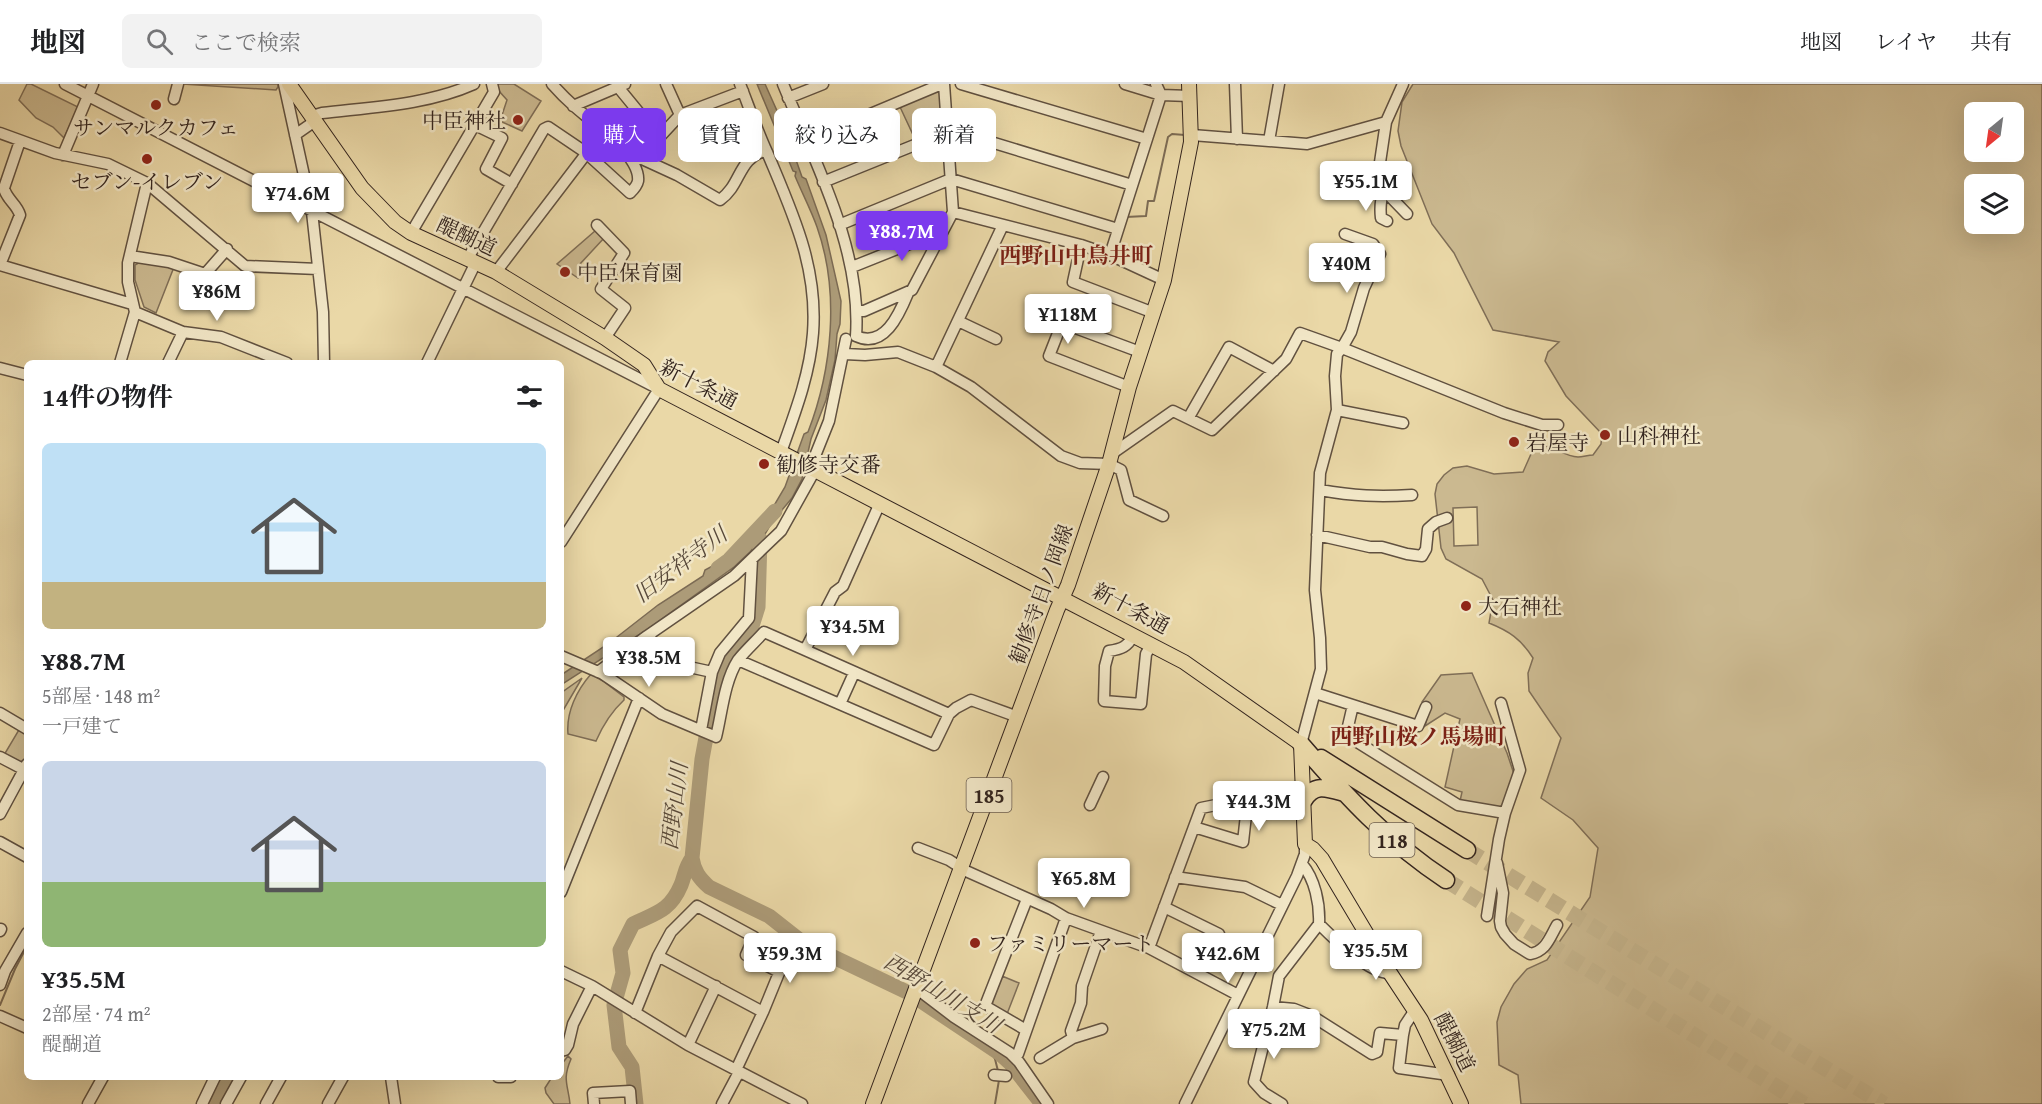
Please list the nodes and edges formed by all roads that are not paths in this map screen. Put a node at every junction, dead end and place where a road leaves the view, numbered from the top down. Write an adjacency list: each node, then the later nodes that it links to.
1 (65, 84): 24 (street, 新十条通)
2 (93, 84): 24 (street)
3 (284, 84): 40 (street)
4 (290, 84): 35 (main road, 醍醐道 / 118)
5 (474, 84): 35 (street)
6 (492, 84): 37 (street)
7 (552, 84): 26 (street)
8 (666, 84): 32 (street)
9 (783, 84): 25 (street)
10 (823, 84): 25 (street)
11 (943, 84): 30 (street); 31 (street)
12 (962, 84): 42 (street)
13 (1125, 84): 23 (street)
14 (1156, 84): 23 (street)
15 (1235, 84): 43 (street)
16 (1279, 84): 45 (street)
17 (1403, 84): 36 (street)
18 (165, 86): 21 (street)
19 (622, 86): 26 (street); 27 (street)
20 (741, 87): 28 (street); 48 (street)
21 (176, 90)
22 (1190, 90): 23 (street); 41 (main road, 勧修寺日ノ岡線 / 185)
23 (1161, 95): 42 (street)
24 (88, 96): 50 (street); 63 (street, 新十条通)
25 (788, 98): 29 (street)
26 (573, 106): 33 (street)
27 (638, 108)
28 (695, 108)
29 (792, 108)
30 (885, 108)
31 (945, 108)
32 (678, 111)
33 (582, 113)
34 (678, 117): 38 (street)
35 (314, 119): 40 (street); 72 (main road, 醍醐道 / 118)
36 (1386, 123): 45 (street); 62 (street)
37 (475, 125): 60 (street); 72 (street)
38 (666, 130)
39 (0, 133): 44 (street)
40 (295, 135): 63 (street)
41 (1192, 135): 43 (street); 82 (main road, 勧修寺日ノ岡線 / 185)
42 (1147, 139): 61 (street)
43 (1237, 139): 45 (street)
44 (20, 141): 50 (street); 85 (street)
45 (1269, 141)
46 (996, 144): 61 (street)
47 (912, 146): 58 (street)
48 (766, 150): 54 (street); 111 (street)
49 (582, 151): 60 (street)
50 (63, 155): 59 (street)
51 (582, 159): 81 (street)
52 (595, 162): 53 (street)
53 (636, 162)
54 (641, 162)
55 (815, 162): 58 (street)
56 (950, 162): 57 (street)
57 (951, 179): 64 (street); 68 (street); 70 (street)
58 (823, 182): 68 (street)
59 (147, 183): 75 (street); 77 (street)
60 (512, 184): 78 (street)
61 (1132, 185): 70 (street)
62 (1384, 192): 65 (street); 66 (street)
63 (312, 212): 80 (street); 83 (street, 新十条通)
64 (953, 212): 69 (street); 71 (street)
65 (1407, 214)
66 (1386, 222)
67 (597, 225): 90 (street)
68 (839, 225): 79 (street)
69 (1003, 225): 74 (street); 88 (street)
70 (1118, 229): 76 (street)
71 (942, 231): 79 (street); 84 (street)
72 (411, 233): 78 (main road, 醍醐道 / 118)
73 (1344, 234): 93 (street)
74 (1081, 245): 76 (street); 87 (street)
75 (227, 249): 77 (street); 80 (street)
76 (1110, 255): 82 (street)
77 (130, 256): 85 (street)
78 (472, 260): 81 (main road, 醍醐道 / 118); 83 (street)
79 (852, 267): 86 (street)
80 (318, 269): 99 (street)
81 (496, 272): 90 (main road, 醍醐道 / 118)
82 (1164, 280): 87 (main road, 勧修寺日ノ岡線 / 185)
83 (462, 288): 100 (street); 106 (street, 新十条通)
84 (908, 293): 86 (street); 86 (street)
85 (134, 308): 89 (street); 96 (street)
86 (858, 310)
87 (1154, 314): 94 (main road, 勧修寺日ノ岡線 / 185)
88 (958, 321): 92 (street); 101 (street)
89 (183, 332): 97 (street); 98 (street)
90 (605, 338): 106 (main road, 醍醐道 / 118)
91 (846, 339): 95 (street)
92 (996, 339)
93 (1342, 348): 103 (street); 107 (street); 110 (street)
94 (1140, 352): 105 (main road, 勧修寺日ノ岡線 / 185); 105 (street)
95 (844, 354): 101 (street); 113 (street)
96 (121, 360)
97 (169, 360)
98 (279, 360)
99 (324, 360)
100 (428, 360)
101 (936, 367): 112 (street)
102 (0, 368): 104 (street)
103 (1274, 371): 108 (street); 108 (street)
104 (24, 374)
105 (1130, 387): 112 (main road, 勧修寺日ノ岡線 / 185)
106 (659, 389): 111 (main road, 新十条通 / 118); 120 (street)
107 (1336, 410): 109 (street); 114 (street)
108 (1189, 417): 112 (street)
109 (1403, 423)
110 (1558, 425)
111 (786, 454): 113 (main road, 新十条通 / 118)
112 (1111, 459): 117 (street); 122 (main road, 勧修寺日ノ岡線 / 185)
113 (813, 468): 116 (main road, 新十条通 / 118); 121 (street)
114 (1320, 490): 115 (street); 119 (street)
115 (1412, 495)
116 (880, 503): 122 (main road, 新十条通 / 118); 126 (street)
117 (1163, 516)
118 (1447, 518): 119 (street)
119 (1317, 535): 132 (street)
120 (564, 538)
121 (753, 559): 124 (street); 130 (street)
122 (1062, 598): 123 (main road, 新十条通 / 118); 140 (main road, 勧修寺日ノ岡線 / 185)
123 (1134, 635): 125 (main road, 新十条通 / 118); 125 (street)
124 (647, 636): 129 (street); 130 (street)
125 (1151, 645): 143 (main road, 新十条通 / 118)
126 (805, 650): 128 (street); 131 (street)
127 (564, 657): 129 (street)
128 (738, 660): 135 (street); 142 (street)
129 (594, 670): 133 (street)
130 (712, 672): 142 (street)
131 (854, 673): 135 (street); 139 (street)
132 (1315, 693): 136 (street); 143 (street)
133 (639, 698): 142 (street); 164 (street)
134 (1501, 703): 151 (street)
135 (840, 704): 139 (street)
136 (1353, 705): 137 (street); 151 (street)
137 (1426, 707)
138 (0, 713): 141 (street)
139 (950, 714): 140 (street)
140 (1018, 717): 161 (main road, 勧修寺日ノ岡線 / 185)
141 (24, 727)
142 (709, 733)
143 (1300, 744): 148 (highway, 118); 149 (main road); 157 (highway, 118)
144 (0, 757): 145 (street)
145 (24, 766)
146 (24, 768): 152 (street)
147 (1103, 777): 150 (street)
148 (1344, 793): 149 (highway); 163 (highway, 118)
149 (1304, 800): 155 (main road)
150 (1090, 805)
151 (1505, 813): 159 (street)
152 (0, 814)
153 (1194, 827): 153 (street); 162 (street)
154 (0, 842): 158 (street)
155 (1305, 844): 160 (street); 179 (main road, 醍醐道)
156 (918, 848): 161 (street)
157 (1467, 850)
158 (24, 855)
159 (1496, 860): 168 (street); 171 (street)
160 (1302, 864): 166 (street); 170 (street)
161 (962, 868): 165 (street); 184 (main road, 勧修寺日ノ岡線 / 185)
162 (1175, 877): 166 (street); 167 (street)
163 (1446, 880)
164 (564, 885)
165 (1027, 898): 169 (street); 193 (street)
166 (1282, 904): 185 (street)
167 (1164, 907): 175 (street); 180 (street)
168 (1487, 916)
169 (1066, 918): 172 (street); 193 (street)
170 (1319, 924): 179 (street); 186 (street)
171 (1557, 925)
172 (1101, 931): 175 (street); 195 (street)
173 (24, 938): 181 (street)
174 (790, 946): 178 (street)
175 (1149, 948): 180 (street)
176 (658, 956): 178 (street); 183 (street); 189 (street)
177 (564, 972): 182 (street)
178 (779, 972): 188 (street)
179 (1390, 973): 187 (main road, 醍醐道)
180 (1199, 975): 185 (street)
181 (0, 985)
182 (592, 986): 189 (street); 197 (street)
183 (716, 986): 188 (street); 196 (street)
184 (914, 994): 220 (main road, 勧修寺日ノ岡線 / 185); 221 (street)
185 (1238, 995): 222 (street)
186 (1273, 1008): 194 (street); 223 (street)
187 (1414, 1010): 194 (street); 201 (main road, 醍醐道)
188 (764, 1012): 200 (street)
189 (635, 1013): 196 (street)
190 (2, 1016): 191 (street)
191 (24, 1027)
192 (1102, 1029): 195 (street)
193 (1026, 1030): 198 (street)
194 (1403, 1035): 201 (street)
195 (1073, 1038): 199 (street)
196 (688, 1045): 200 (street)
197 (564, 1050)
198 (1018, 1054)
199 (1040, 1058)
200 (737, 1071): 218 (street); 219 (street)
201 (1449, 1075): 224 (main road, 醍醐道)
202 (994, 1076): 203 (street)
203 (1006, 1076)
204 (101, 1080): 210 (street)
205 (214, 1080): 211 (street)
206 (239, 1080): 212 (street)
207 (279, 1080): 213 (street)
208 (341, 1080): 214 (street)
209 (391, 1080): 215 (street)
210 (88, 1104)
211 (202, 1104)
212 (226, 1104)
213 (266, 1104)
214 (328, 1104)
215 (395, 1104)
216 (594, 1104): 217 (street)
217 (632, 1104)
218 (722, 1104)
219 (801, 1104)
220 (873, 1104)
221 (1048, 1104)
222 (1185, 1104)
223 (1282, 1104)
224 (1461, 1104)

